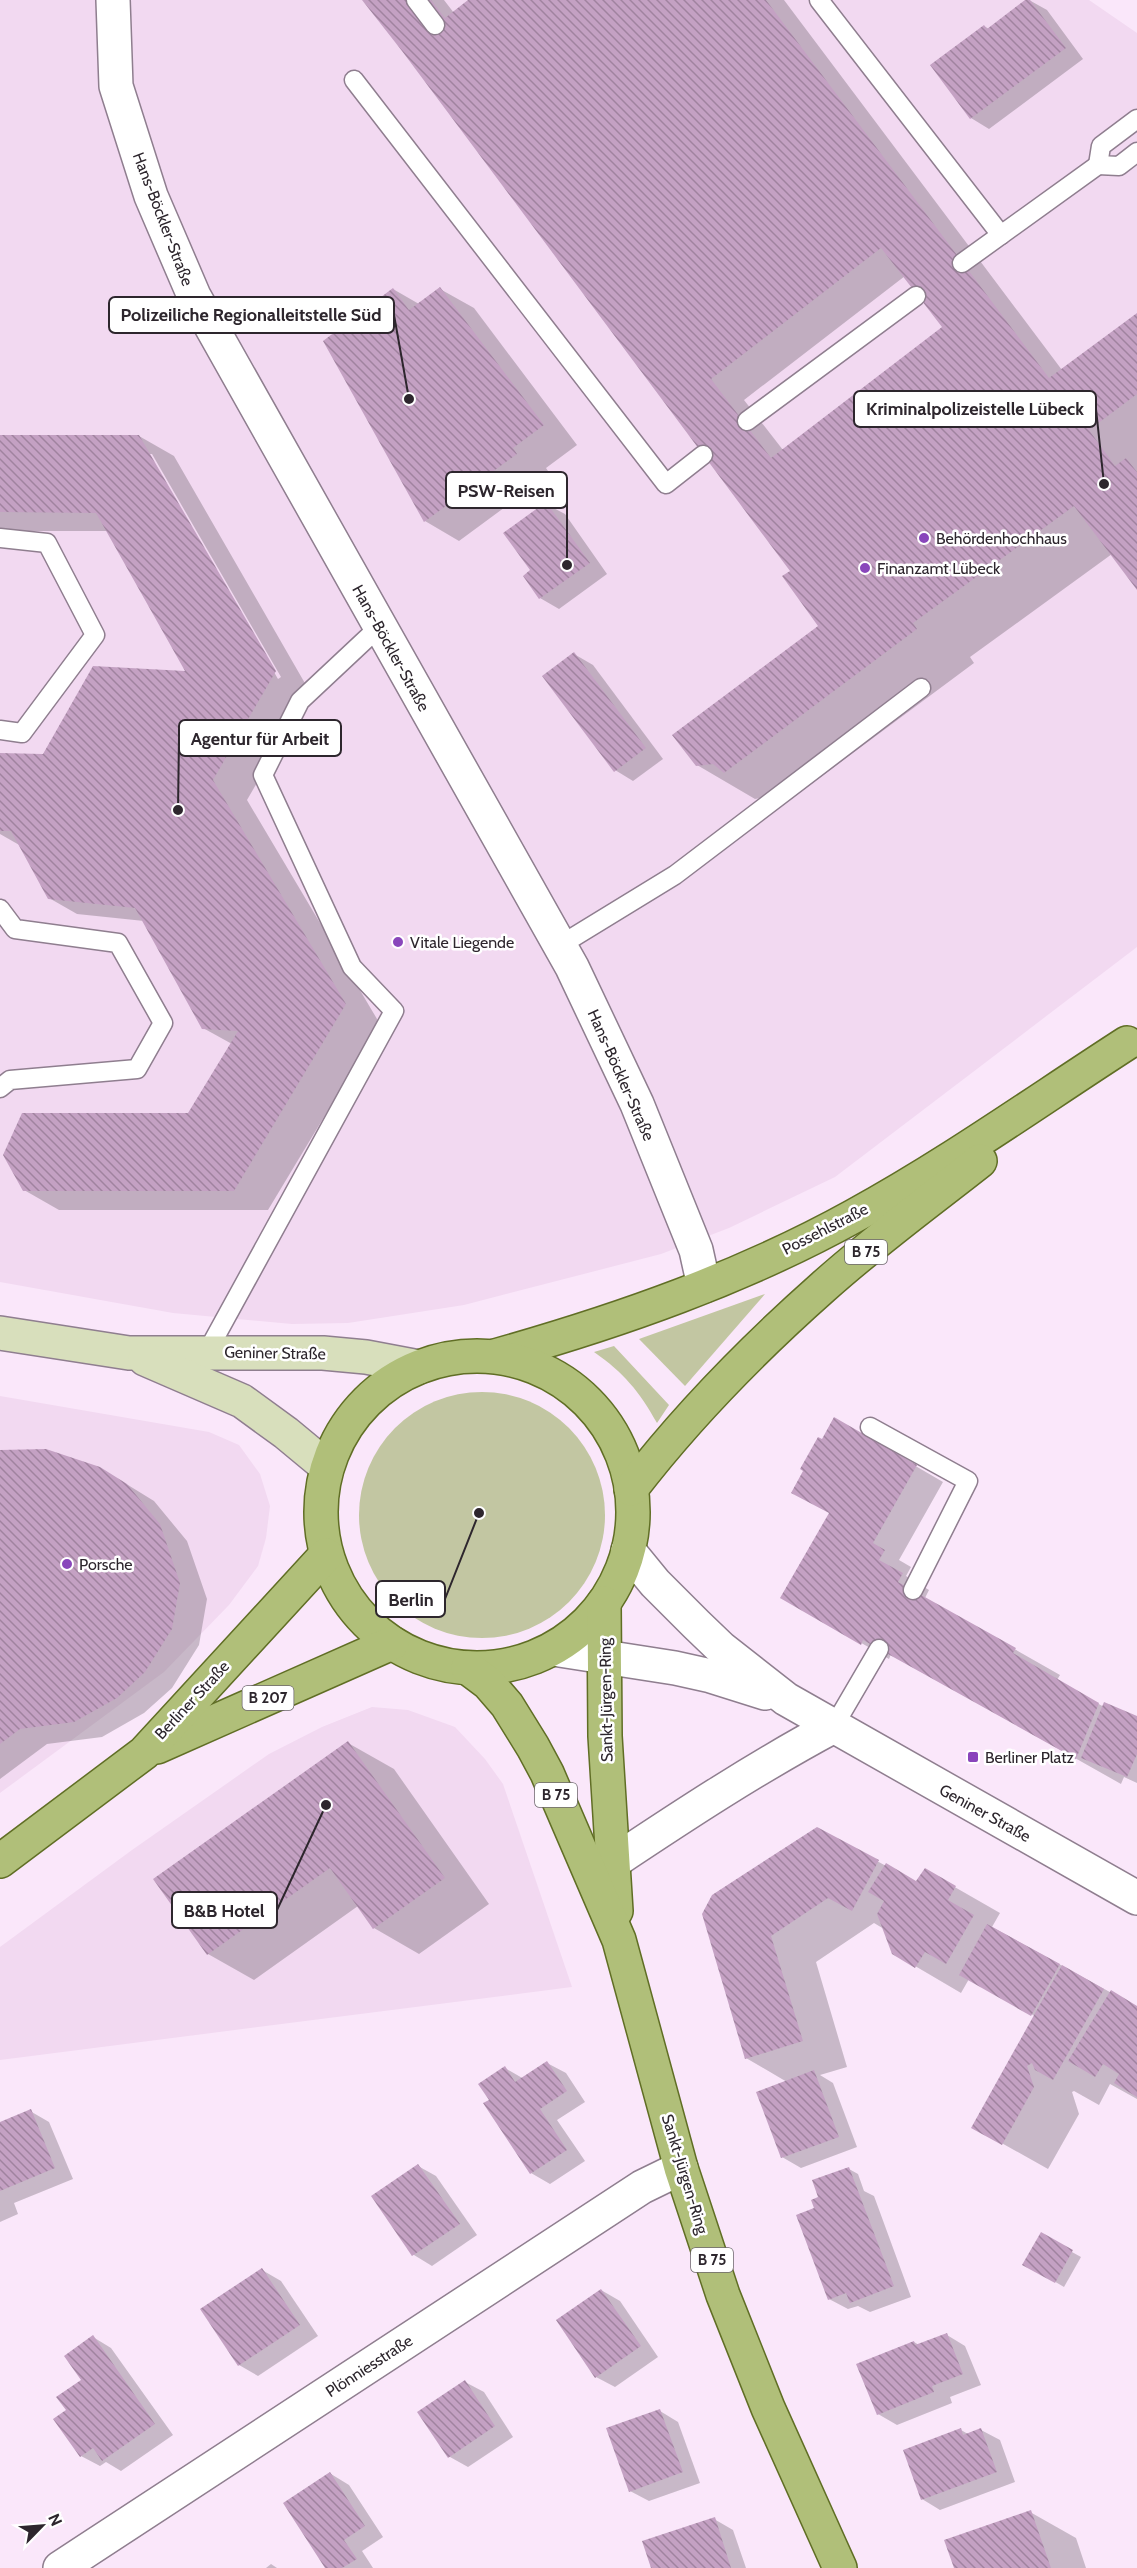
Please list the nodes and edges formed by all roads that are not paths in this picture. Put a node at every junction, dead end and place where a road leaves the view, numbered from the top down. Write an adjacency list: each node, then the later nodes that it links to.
1 (113, 0): 15 (street, Hans-Böckler-Straße)
2 (416, 0): 4 (lane)
3 (819, 0): 9 (lane)
4 (435, 25)
5 (354, 80): 13 (lane)
6 (1137, 119): 8 (lane)
7 (1137, 152): 8 (lane)
8 (1098, 165): 9 (lane)
9 (1001, 235): 10 (lane)
10 (962, 263)
11 (916, 296): 12 (lane)
12 (747, 421)
13 (703, 455)
14 (0, 538): 17 (lane)
15 (379, 627): 19 (street, Hans-Böckler-Straße); 24 (lane)
16 (921, 688): 19 (lane)
17 (0, 730)
18 (0, 909): 21 (lane)
19 (559, 946): 22 (street, Hans-Böckler-Straße)
20 (1132, 1039): 22 (main road, Possehlstraße / B 75); 30 (main road, Possehlstraße / B 75)
21 (0, 1088)
22 (704, 1286): 26 (main road, Possehlstraße / B 75)
23 (0, 1333): 25 (main road, Geniner Straße)
24 (207, 1352): 25 (main road, Geniner Straße); 27 (main road, Geniner Straße)
25 (129, 1353): 29 (main road, Geniner Straße)
26 (494, 1356): 27 (main road); 30 (main road)
27 (419, 1367): 29 (main road)
28 (870, 1427): 33 (lane)
29 (327, 1467): 32 (main road)
30 (631, 1489): 31 (main road)
31 (628, 1550): 34 (main road); 40 (street, Geniner Straße)
32 (326, 1555): 35 (main road); 42 (main road, Berliner Straße / B 207)
33 (913, 1590)
34 (604, 1603): 36 (main road); 38 (main road, Sankt-Jürgen-Ring / B 75)
35 (392, 1643): 39 (main road); 42 (main road, Berliner Straße / B 207)
36 (553, 1649): 38 (street, Geniner Straße); 39 (main road)
37 (879, 1649): 41 (lane)
38 (605, 1656): 40 (street, Geniner Straße); 44 (main road, Sankt-Jürgen-Ring / B 75)
39 (468, 1668): 46 (main road, Sankt-Jürgen-Ring / B 75)
40 (786, 1699): 41 (street, Geniner Straße)
41 (834, 1726): 44 (street); 45 (street, Geniner Straße)
42 (144, 1753): 43 (main road, B 207)
43 (0, 1860)
44 (612, 1863): 46 (main road, Sankt-Jürgen-Ring / B 75)
45 (1137, 1898)
46 (619, 1940): 47 (main road, Sankt-Jürgen-Ring / B 75)
47 (681, 2168): 48 (street, Plönniesstraße); 49 (main road, Sankt-Jürgen-Ring / B 75)
48 (60, 2568)
49 (840, 2568)

